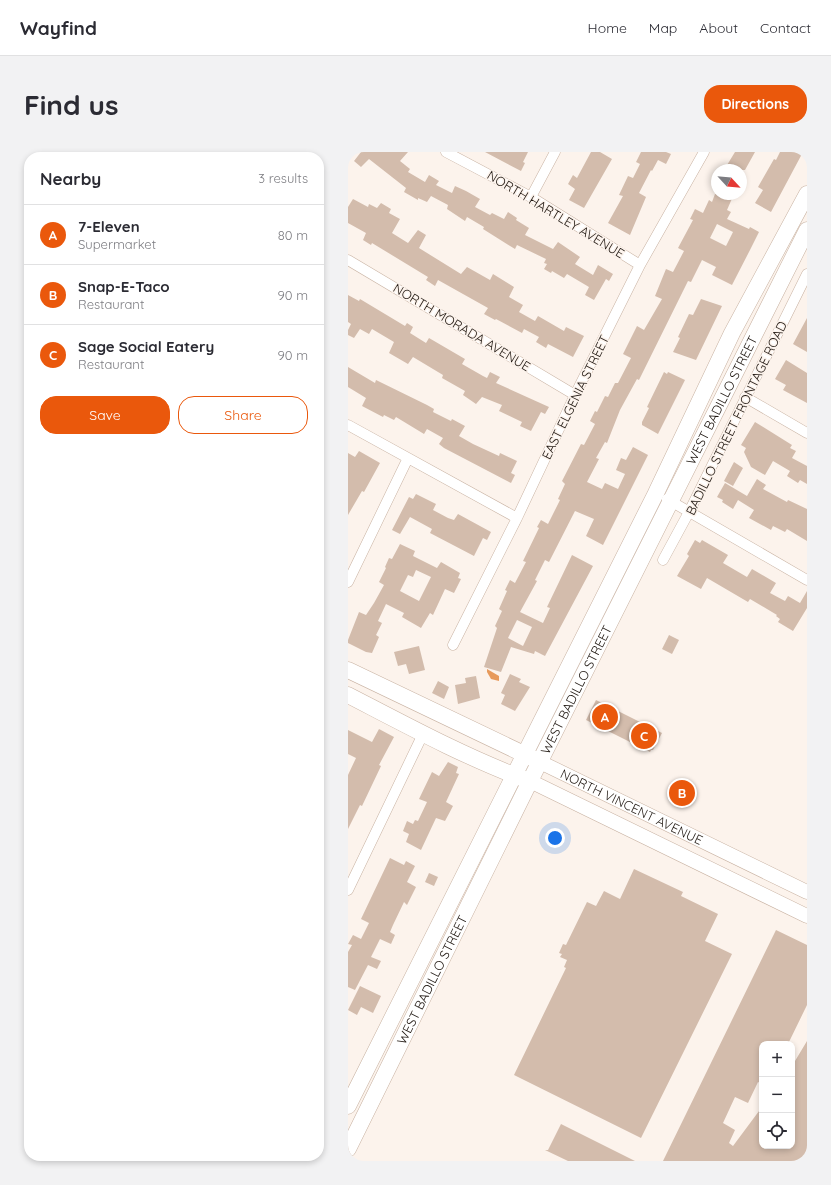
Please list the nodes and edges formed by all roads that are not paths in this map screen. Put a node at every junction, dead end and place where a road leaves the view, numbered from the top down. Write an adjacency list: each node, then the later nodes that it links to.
1 (446, 152): 5 (street, NORTH HARTLEY AVENUE)
2 (555, 152): 5 (street)
3 (704, 152): 8 (street, EAST ELGENIA STREET)
4 (807, 194): 15 (main road, WEST BADILLO STREET)
5 (531, 197): 8 (street, NORTH HARTLEY AVENUE)
6 (807, 230): 16 (main road, WEST BADILLO STREET)
7 (348, 260): 10 (street, NORTH MORADA AVENUE)
8 (640, 265): 10 (street, EAST ELGENIA STREET)
9 (806, 280): 11 (street, BADILLO STREET FRONTAGE ROAD)
10 (574, 395): 18 (street, EAST ELGENIA STREET)
11 (745, 397): 13 (street); 17 (street, BADILLO STREET FRONTAGE ROAD)
12 (348, 425): 14 (street)
13 (807, 432)
14 (408, 458): 18 (street); 21 (street)
15 (656, 493): 16 (street); 26 (main road, WEST BADILLO STREET)
16 (671, 501): 17 (street); 27 (main road, WEST BADILLO STREET)
17 (689, 512): 19 (street, BADILLO STREET FRONTAGE ROAD); 20 (street)
18 (517, 518): 22 (street, EAST ELGENIA STREET)
19 (663, 560)
20 (807, 580)
21 (348, 582)
22 (453, 645)
23 (348, 670): 26 (main road, NORTH VINCENT AVENUE)
24 (348, 695): 25 (main road, NORTH VINCENT AVENUE)
25 (423, 734): 28 (main road, NORTH VINCENT AVENUE); 30 (street)
26 (524, 754): 27 (main road, NORTH VINCENT AVENUE); 28 (main road, WEST BADILLO STREET)
27 (540, 762): 29 (main road, WEST BADILLO STREET); 31 (street, NORTH VINCENT AVENUE)
28 (514, 775): 29 (main road, NORTH VINCENT AVENUE); 33 (main road, WEST BADILLO STREET)
29 (530, 781): 32 (street, NORTH VINCENT AVENUE); 34 (main road, WEST BADILLO STREET)
30 (348, 890)
31 (807, 892)
32 (807, 916)
33 (348, 1106)
34 (348, 1149)

